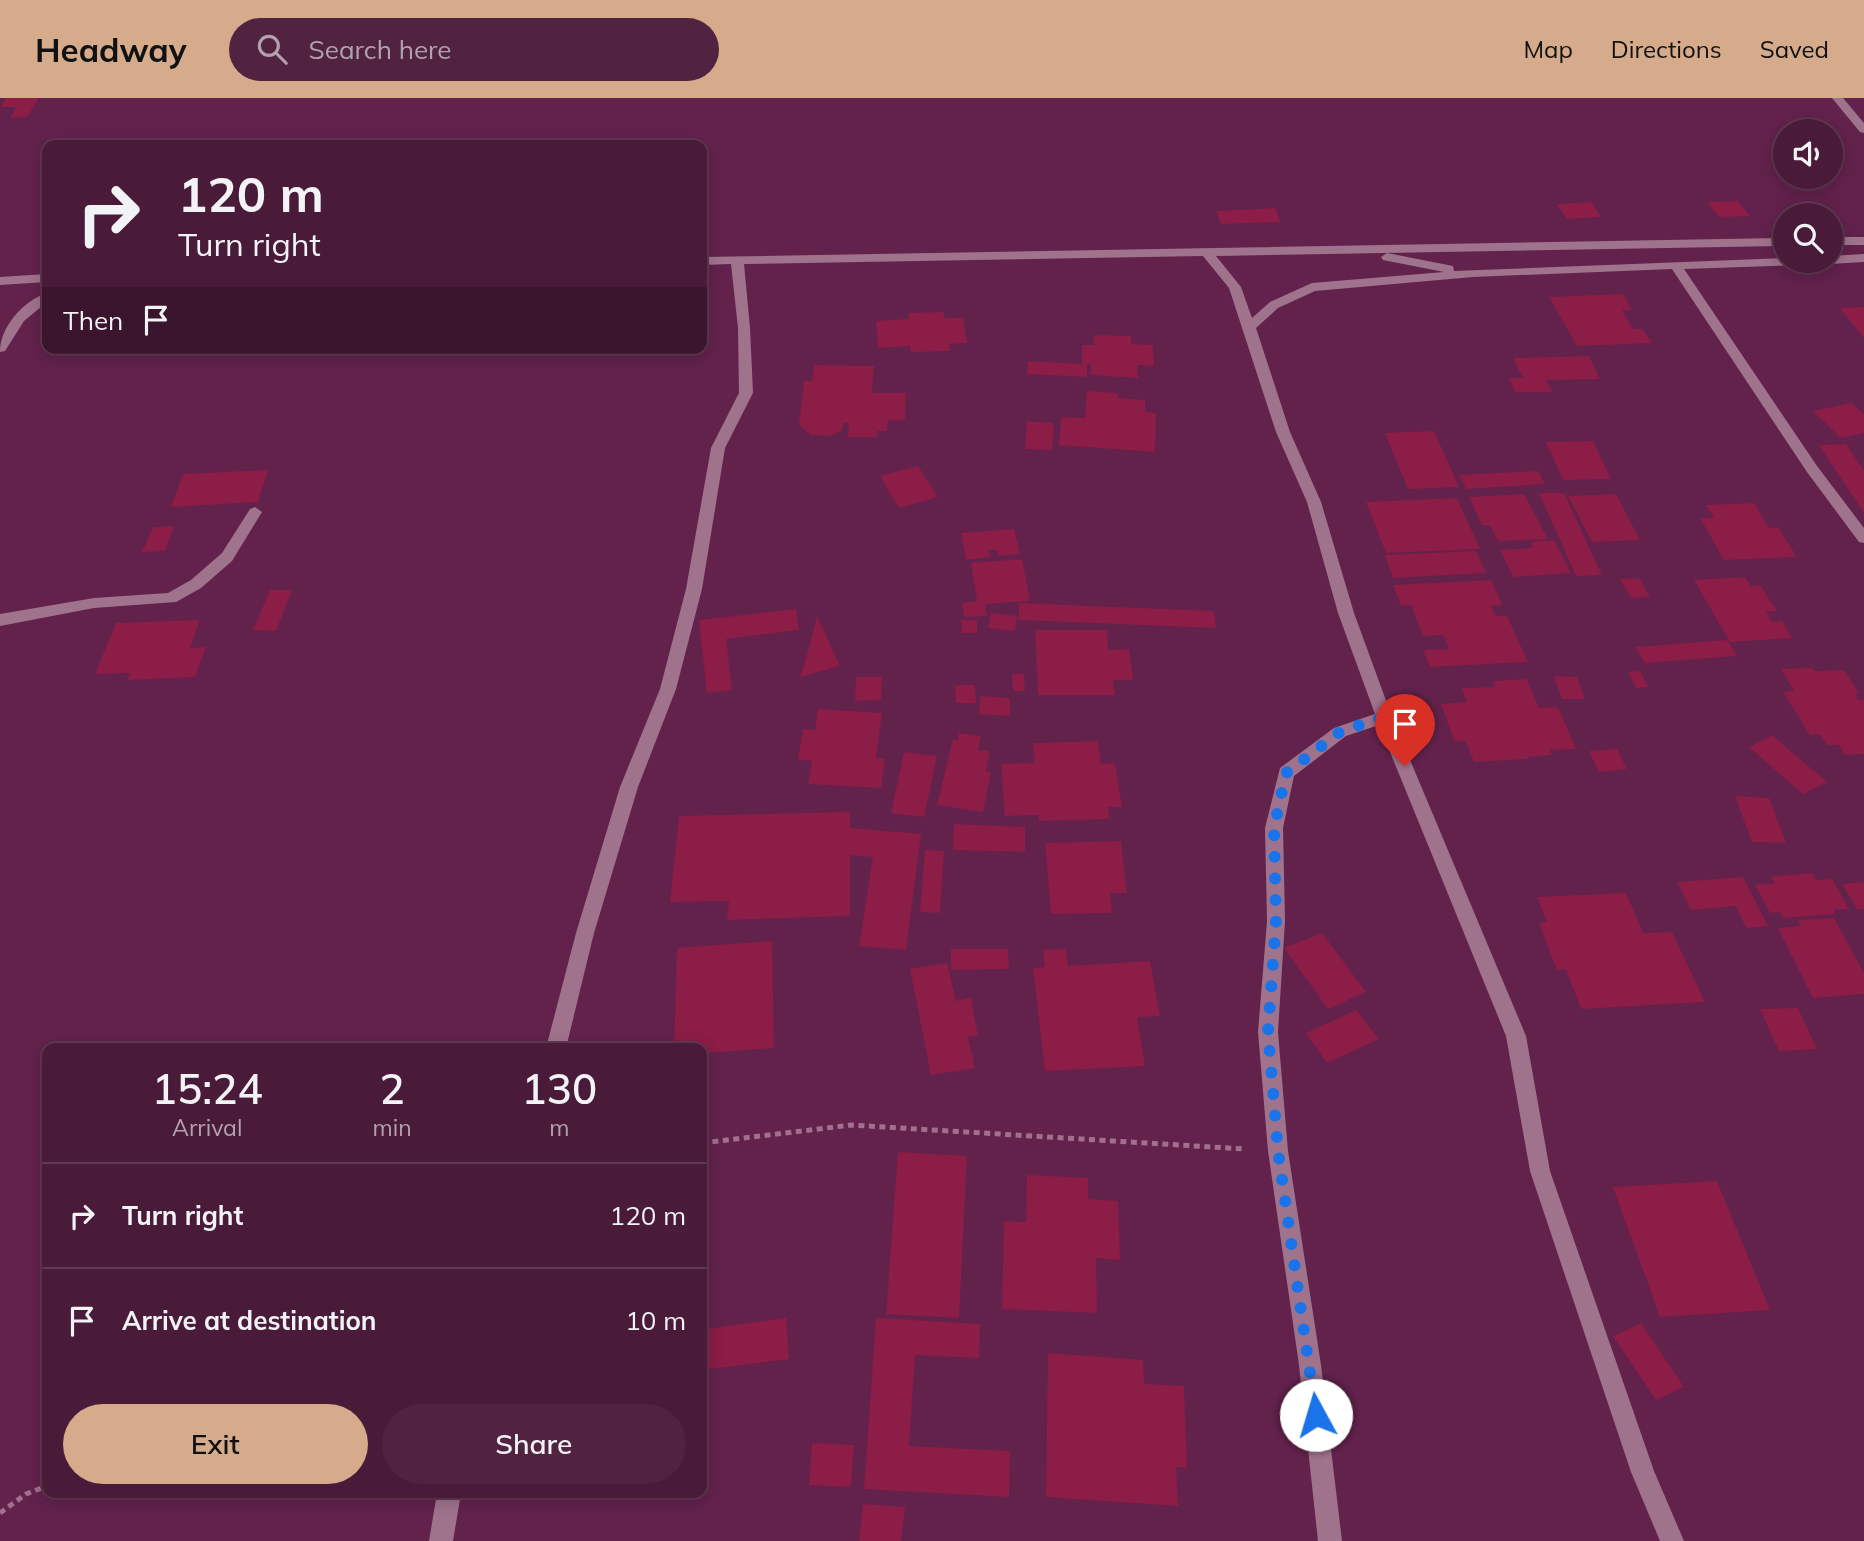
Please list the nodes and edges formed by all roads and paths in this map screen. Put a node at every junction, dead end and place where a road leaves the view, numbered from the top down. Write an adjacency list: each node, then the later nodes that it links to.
1 (1837, 98): 2 (street)
2 (1864, 130)
3 (1864, 241): 5 (street)
4 (1773, 242): 6 (street)
5 (1843, 242)
6 (1353, 251): 7 (street); 14 (street)
7 (1207, 253): 10 (street); 18 (street)
8 (1864, 258): 9 (street)
9 (1843, 259)
10 (737, 260): 11 (street); 24 (street)
11 (707, 261)
12 (1773, 262): 13 (street)
13 (1676, 266): 14 (street); 21 (street)
14 (1473, 273): 18 (street)
15 (42, 278): 16 (street)
16 (0, 281)
17 (42, 300): 19 (street)
18 (1250, 327): 23 (street)
19 (0, 348)
20 (256, 512): 22 (street)
21 (1864, 538)
22 (0, 620)
23 (1384, 717): 26 (street); 32 (street)
24 (557, 1043)
25 (707, 1142): 26 (path)
26 (1278, 1151): 31 (street)
27 (42, 1488): 29 (path)
28 (448, 1498): 30 (street)
29 (0, 1513)
30 (441, 1541)
31 (1330, 1541)
32 (1672, 1541)

